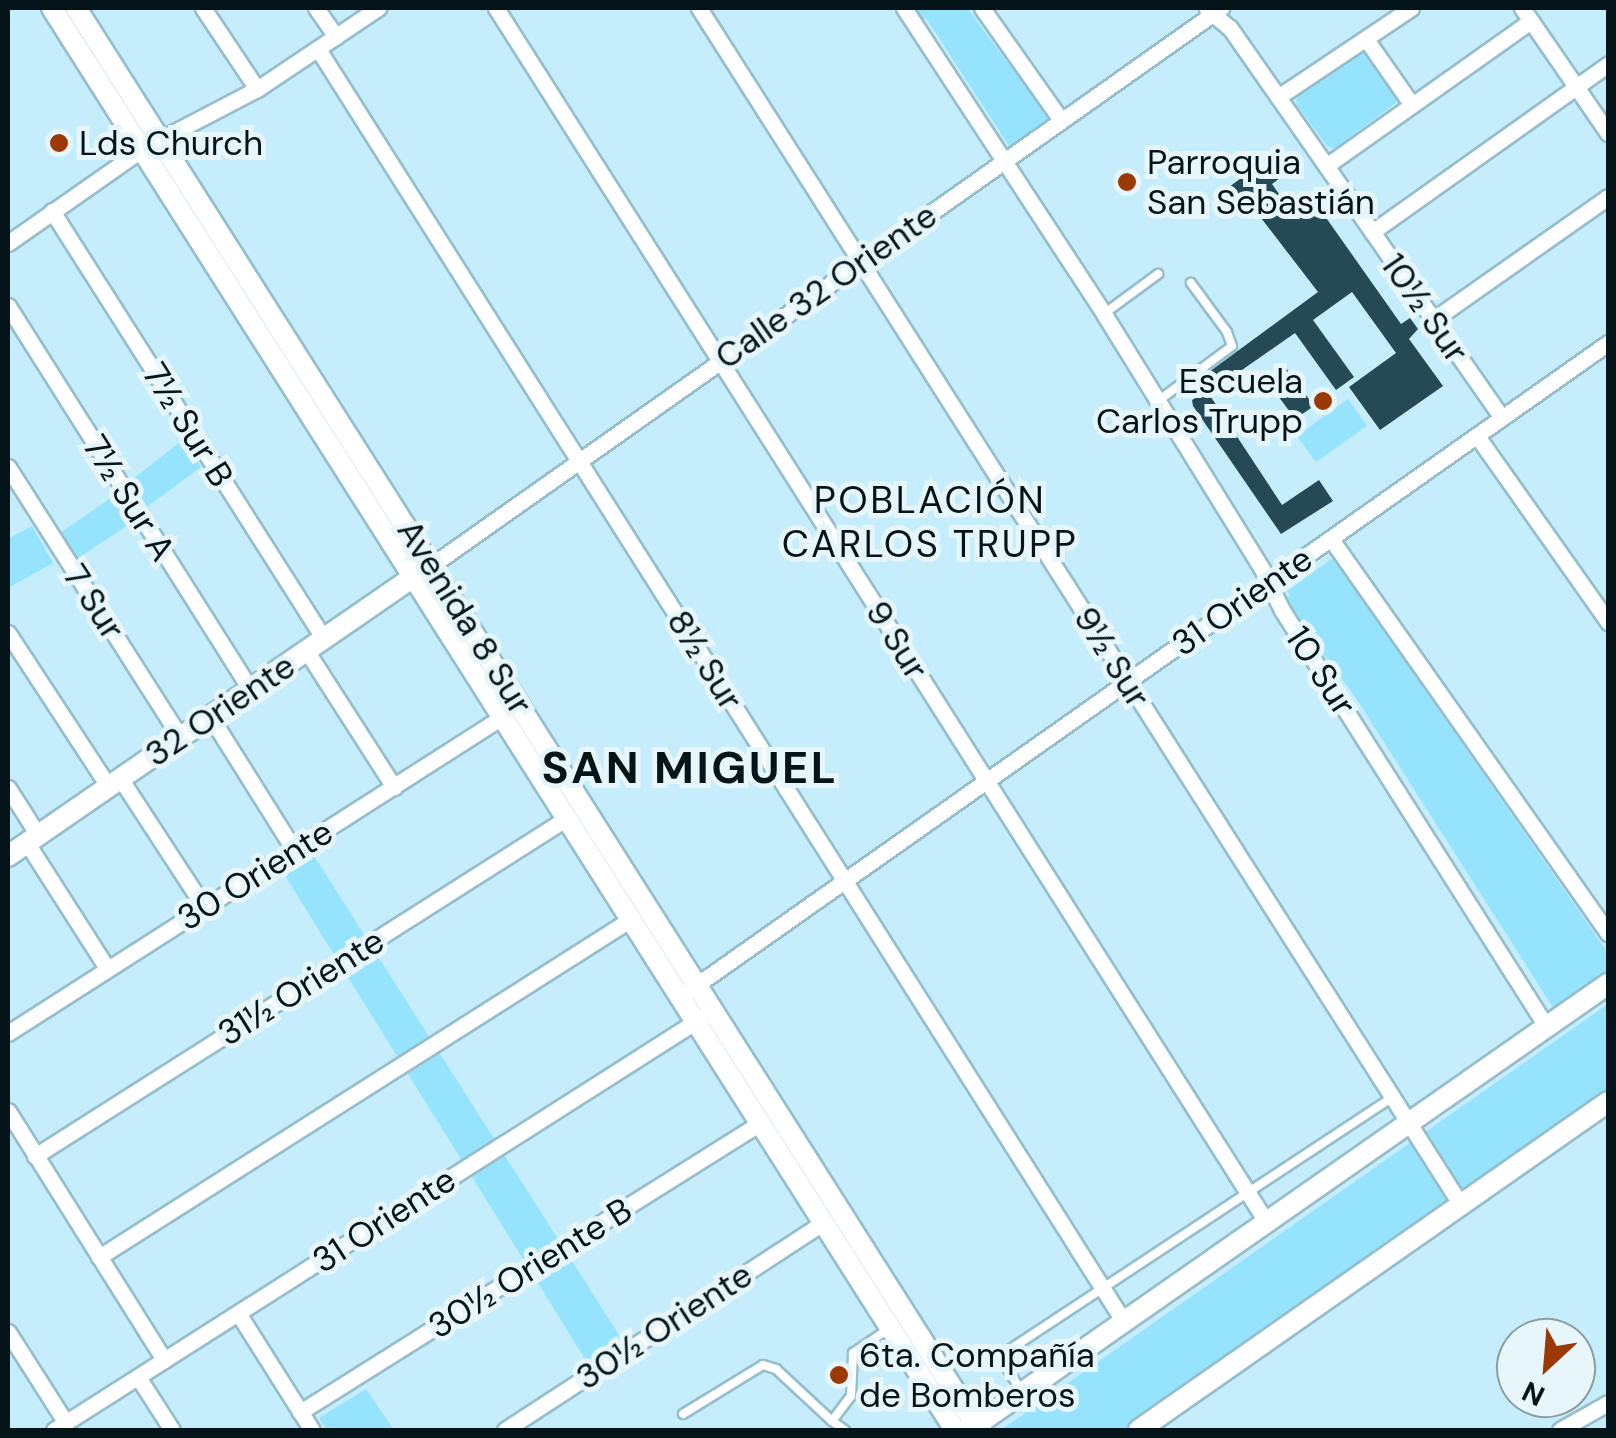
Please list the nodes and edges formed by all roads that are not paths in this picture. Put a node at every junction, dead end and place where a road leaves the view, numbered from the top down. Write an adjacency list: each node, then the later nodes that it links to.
1 (52, 8): 23 (street, Avenida 8 Sur)
2 (76, 8): 23 (street, Avenida 8 Sur)
3 (203, 8): 18 (street)
4 (316, 8): 13 (street)
5 (378, 8): 13 (street)
6 (496, 8): 37 (street, 9 Sur)
7 (699, 8): 30 (street, 9½ Sur)
8 (904, 8): 24 (street, 10 Sur)
9 (982, 8): 21 (street)
10 (1411, 8): 14 (street)
11 (1213, 9): 19 (street, 10½ Sur); 21 (street, Calle 32 Oriente)
12 (1527, 14): 17 (street); 20 (street)
13 (336, 37): 15 (street)
14 (1366, 39): 19 (street); 20 (street)
15 (318, 50): 18 (street); 41 (street, 8½ Sur)
16 (1608, 64): 17 (street)
17 (1576, 87): 22 (street); 28 (street)
18 (257, 89): 23 (street)
19 (1278, 96): 25 (street, 10½ Sur)
20 (1412, 105): 25 (street)
21 (1061, 120): 24 (street, Calle 32 Oriente)
22 (1608, 133)
23 (151, 143): 27 (street); 44 (street, Avenida 8 Sur); 45 (street, Avenida 8 Sur)
24 (1002, 161): 30 (street, Calle 32 Oriente); 34 (street, 10 Sur)
25 (1326, 166): 28 (street, 10½ Sur)
26 (1608, 196): 35 (street)
27 (52, 211): 29 (street); 49 (street, 7½ Sur B)
28 (1372, 232): 35 (street, 10½ Sur)
29 (8, 243)
30 (860, 262): 37 (street, Calle 32 Oriente); 50 (street, 9½ Sur)
31 (1158, 274): 34 (lane)
32 (1191, 283): 38 (lane)
33 (8, 306): 51 (street, 7½ Sur A)
34 (1104, 314): 38 (street, 10 Sur)
35 (1434, 320): 39 (street, 10½ Sur)
36 (1608, 343): 39 (street, 31 Oriente)
37 (720, 361): 41 (street, Calle 32 Oriente); 55 (street, 9 Sur)
38 (1158, 401): 46 (street, 10 Sur)
39 (1502, 418): 40 (street, 31 Oriente)
40 (1477, 436): 43 (street, 31 Oriente); 47 (street)
41 (579, 461): 44 (street, Calle 32 Oriente); 63 (street, 8½ Sur)
42 (8, 467): 54 (street, 7 Sur)
43 (1331, 539): 46 (street, 31 Oriente); 66 (street)
44 (432, 565): 45 (street, 32 Oriente); 69 (street, Avenida 8 Sur)
45 (414, 577): 49 (street, 32 Oriente); 53 (street, Avenida 8 Sur)
46 (1269, 582): 50 (street, 31 Oriente); 71 (street, 10 Sur)
47 (1608, 622)
48 (8, 634): 56 (street)
49 (315, 645): 51 (street, 32 Oriente); 57 (street, 7½ Sur B)
50 (1127, 682): 55 (street, 31 Oriente); 73 (street, 9½ Sur)
51 (250, 689): 52 (street, 32 Oriente)
52 (210, 716): 54 (street, 32 Oriente); 61 (street)
53 (502, 718): 57 (street, 30 Oriente); 59 (street, Avenida 8 Sur)
54 (180, 737): 56 (street, 32 Oriente)
55 (986, 781): 63 (street, 31 Oriente); 79 (street, 9 Sur)
56 (114, 782): 60 (street, 32 Oriente); 64 (street)
57 (394, 786): 61 (street, 30 Oriente)
58 (8, 788): 60 (street)
59 (566, 818): 65 (street, Avenida 8 Sur); 78 (street, 31½ Oriente)
60 (32, 839): 62 (street, 32 Oriente); 67 (street)
61 (294, 850): 64 (street, 30 Oriente)
62 (8, 856)
63 (845, 881): 69 (street, 31 Oriente); 84 (street, 8½ Sur)
64 (204, 907): 67 (street, 30 Oriente)
65 (630, 919): 69 (street, Avenida 8 Sur); 83 (street)
66 (1608, 933)
67 (107, 968): 72 (street, 30 Oriente)
68 (1608, 984): 71 (street)
69 (688, 991): 70 (street, Avenida 8 Sur)
70 (704, 1016): 76 (street, Avenida 8 Sur); 85 (street, 31 Oriente); 86 (street, Avenida 8 Sur)
71 (1548, 1026): 77 (street)
72 (10, 1027)
73 (1392, 1098): 77 (street, 9½ Sur); 79 (lane)
74 (1608, 1102): 80 (street)
75 (8, 1111): 78 (street)
76 (760, 1124): 81 (street, Avenida 8 Sur); 93 (street, 30½ Oriente B)
77 (1408, 1124): 80 (street, 9½ Sur); 82 (street)
78 (36, 1156): 83 (street)
79 (1248, 1194): 82 (street, 9 Sur); 84 (lane)
80 (1461, 1204): 102 (street)
81 (823, 1223): 86 (street, Avenida 8 Sur); 100 (street, 30½ Oriente)
82 (1267, 1223): 87 (street)
83 (98, 1257): 89 (street)
84 (1104, 1290): 87 (street, 8½ Sur); 91 (lane)
85 (238, 1313): 89 (street, 31 Oriente); 93 (street)
86 (898, 1322): 95 (lane); 97 (street, Avenida 8 Sur)
87 (1124, 1322): 91 (street)
88 (8, 1332): 96 (street)
89 (164, 1360): 90 (street, 31 Oriente)
90 (138, 1377): 96 (street, 31 Oriente); 98 (street)
91 (1023, 1393): 97 (street)
92 (1608, 1403): 103 (street)
93 (300, 1412): 99 (street)
94 (683, 1414): 95 (lane)
95 (832, 1421): 101 (lane)
96 (60, 1427)
97 (970, 1429)
98 (172, 1430)
99 (312, 1430)
100 (505, 1430)
101 (844, 1430)
102 (1139, 1430)
103 (1560, 1430)

